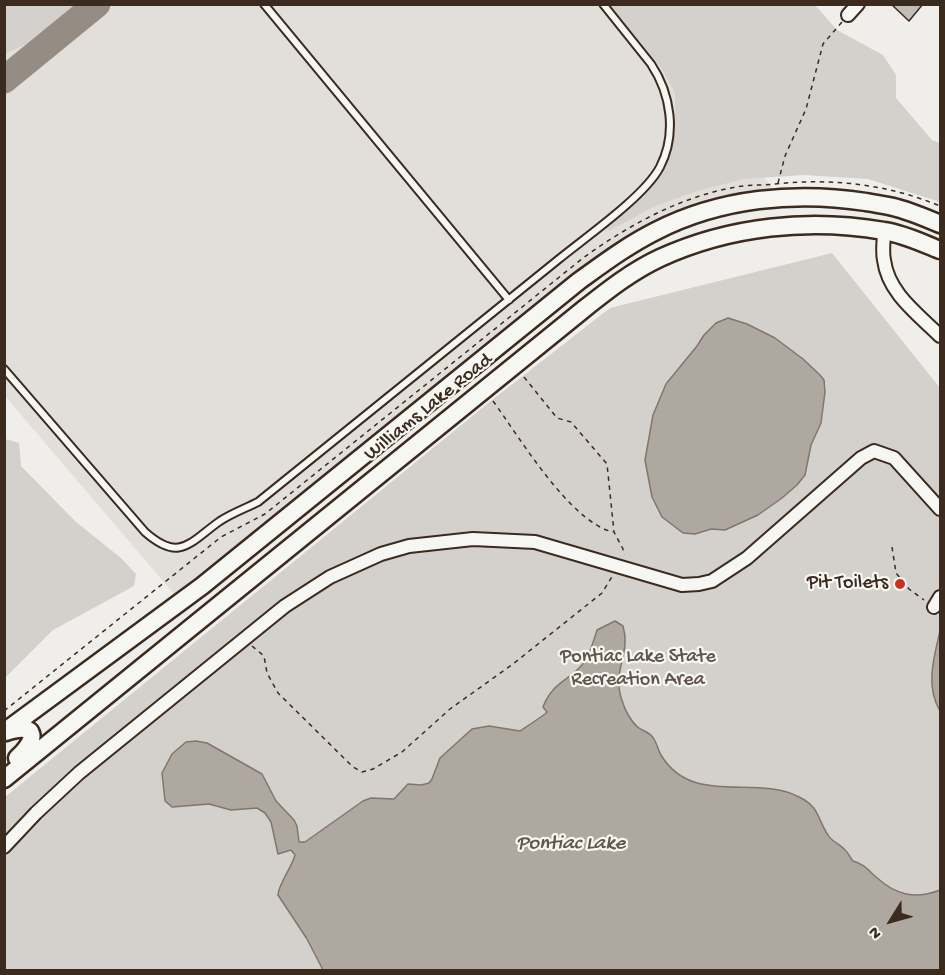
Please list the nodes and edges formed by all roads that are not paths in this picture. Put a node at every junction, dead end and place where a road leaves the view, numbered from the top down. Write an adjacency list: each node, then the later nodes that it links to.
1 (264, 4): 8 (lane)
2 (603, 4): 8 (lane)
3 (858, 4): 4 (street)
4 (848, 15)
5 (940, 224): 12 (main road, Williams Lake Road)
6 (884, 231): 7 (main road, Williams Lake Road); 9 (street); 14 (main road, Williams Lake Road)
7 (939, 245)
8 (509, 300): 10 (lane)
9 (940, 336)
10 (4, 369)
11 (940, 508): 15 (street)
12 (4, 732): 13 (main road)
13 (4, 768)
14 (4, 779)
15 (4, 847)

